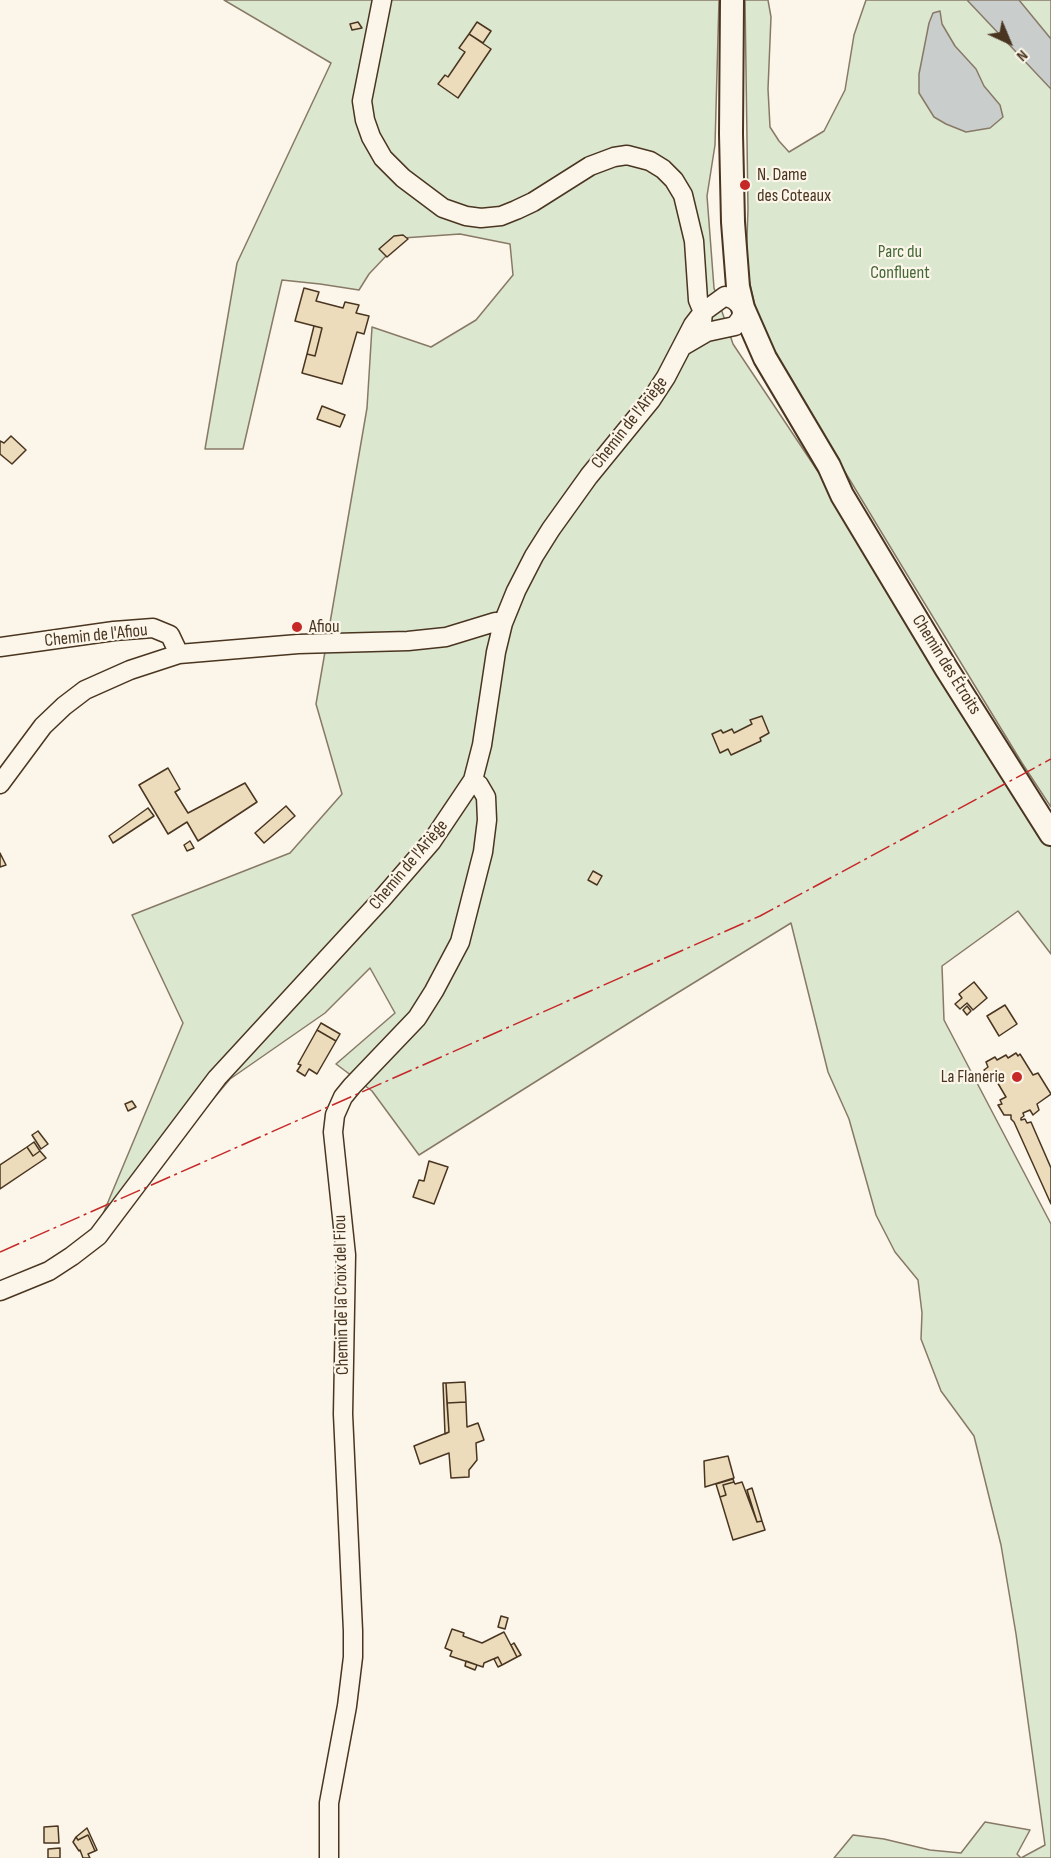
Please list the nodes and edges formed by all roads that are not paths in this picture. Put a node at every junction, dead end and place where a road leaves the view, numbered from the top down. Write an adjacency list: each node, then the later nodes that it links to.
1 (382, 0): 4 (street)
2 (732, 0): 3 (main road, Chemin des Étroits)
3 (734, 310): 4 (street, Chemin de l'Ariège); 5 (street, Chemin de l'Ariège); 12 (main road, Chemin des Étroits)
4 (703, 312): 5 (street); 6 (street, Chemin de l'Ariège)
5 (707, 332): 6 (street, Chemin de l'Ariège)
6 (683, 346): 7 (street, Chemin de l'Ariège)
7 (503, 623): 9 (street); 10 (street, Chemin de l'Ariège)
8 (0, 647): 9 (street, Chemin de l'Afiou)
9 (179, 654): 11 (street)
10 (473, 780): 13 (street, Chemin de l'Ariège); 14 (street, Chemin de la Croix del Fiou)
11 (0, 784)
12 (1051, 834)
13 (0, 1292)
14 (329, 1858)

